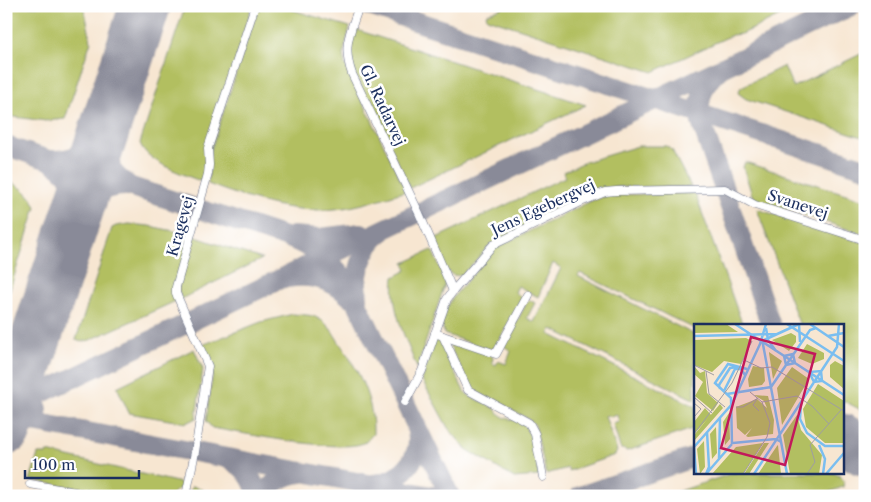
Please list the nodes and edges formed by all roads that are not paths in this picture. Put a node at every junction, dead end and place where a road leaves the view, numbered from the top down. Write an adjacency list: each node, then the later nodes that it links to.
1 (255, 6): 13 (lane, Kragevej)
2 (359, 6): 5 (lane, Gl. Radarvej)
3 (725, 189): 4 (lane, Svanevej); 5 (lane, Jens Egebergvej)
4 (865, 240)
5 (453, 291): 7 (lane, Jens Egebergvej)
6 (528, 295): 8 (lane)
7 (435, 333): 8 (lane); 9 (lane, Jens Egebergvej)
8 (443, 336): 10 (lane)
9 (405, 402)
10 (543, 477)
11 (30, 484): 12 (lane)
12 (92, 495)
13 (186, 496)

